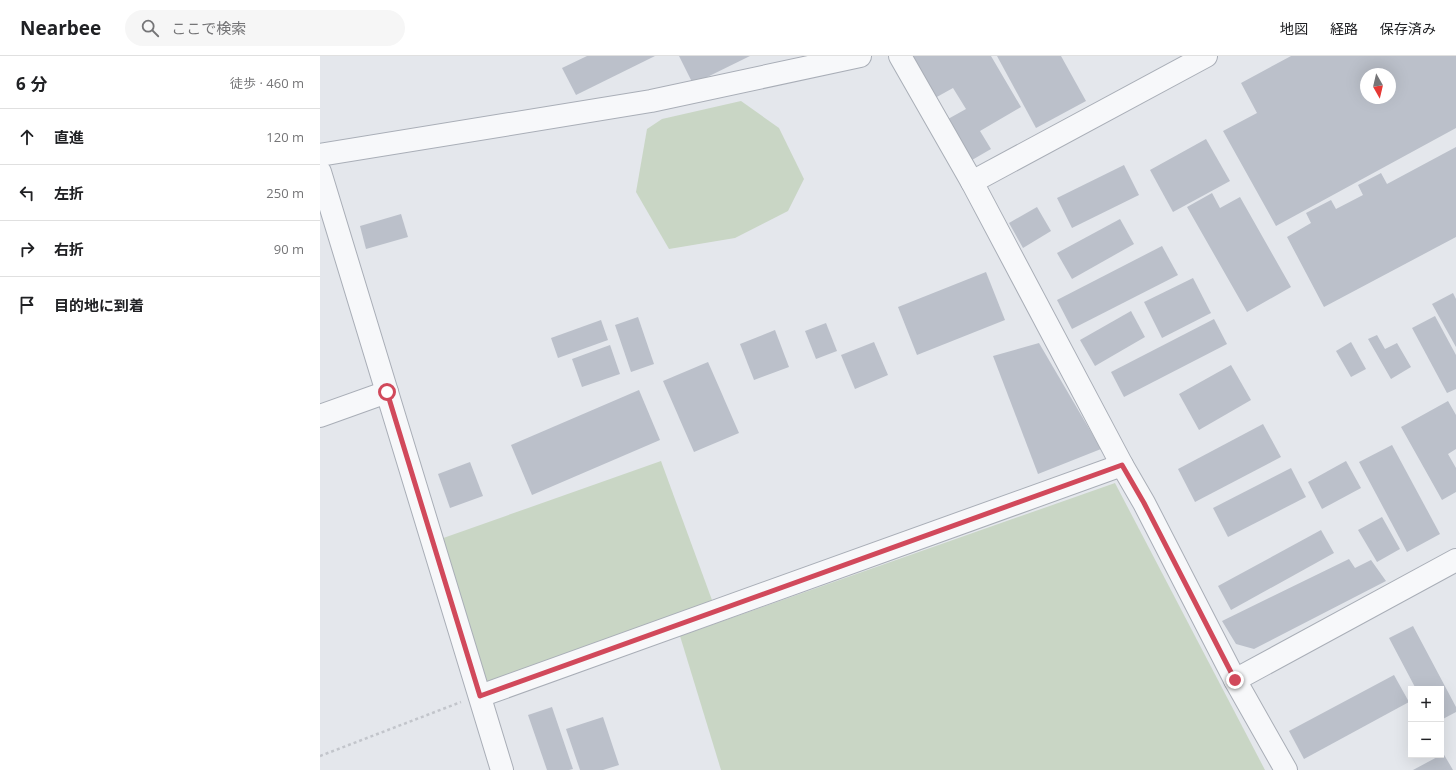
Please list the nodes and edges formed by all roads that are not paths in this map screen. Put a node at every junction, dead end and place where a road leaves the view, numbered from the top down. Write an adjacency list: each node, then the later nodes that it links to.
1 (860, 56): 4 (street)
2 (900, 56): 6 (street)
3 (1206, 56): 6 (street)
4 (320, 155)
5 (320, 172): 7 (street)
6 (972, 182): 9 (street)
7 (387, 392): 8 (street); 12 (street)
8 (320, 416)
9 (1122, 465): 11 (street); 12 (street)
10 (1456, 560): 11 (street)
11 (1235, 680): 14 (street)
12 (480, 696): 13 (street)
13 (502, 770)
14 (1286, 770)

